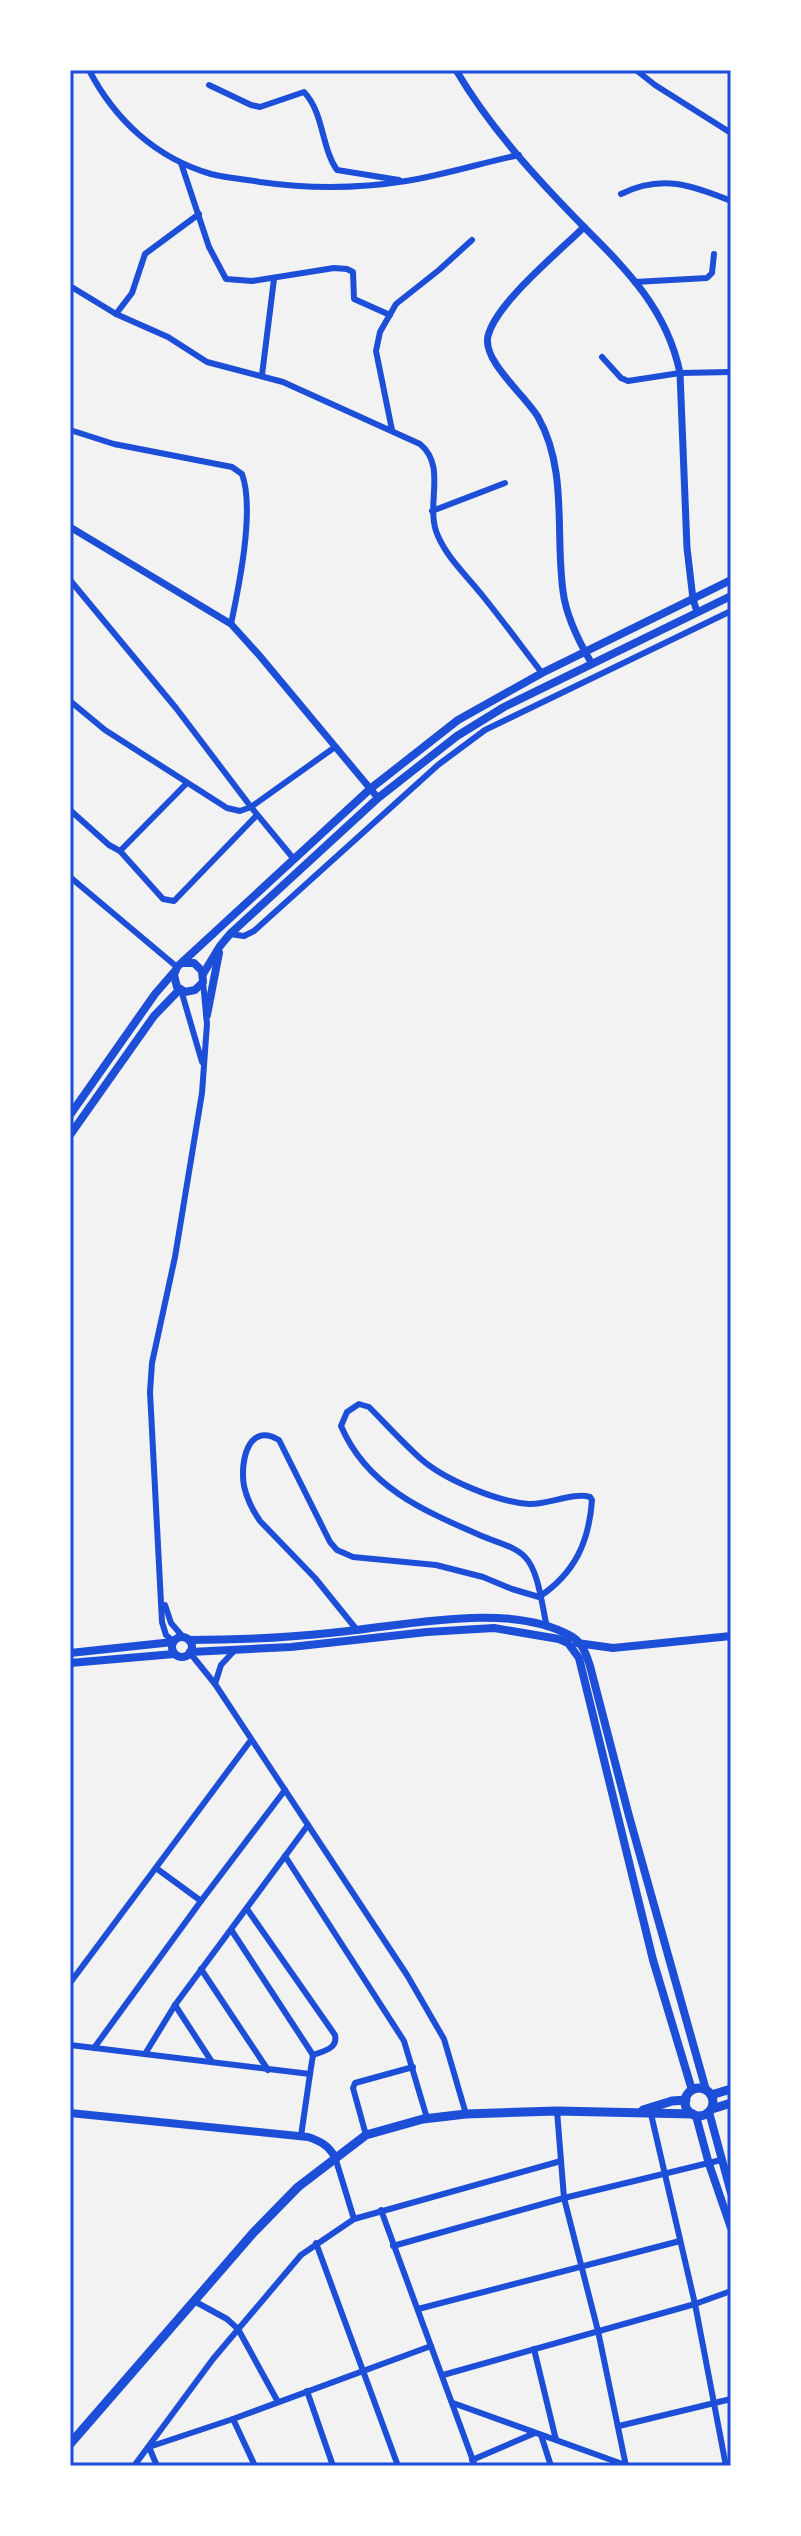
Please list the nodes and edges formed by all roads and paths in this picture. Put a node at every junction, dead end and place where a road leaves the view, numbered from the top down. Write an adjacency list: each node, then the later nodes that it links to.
1 (89, 70): 7 (street)
2 (456, 70): 6 (street)
3 (636, 70): 5 (street)
4 (209, 85): 8 (street)
5 (731, 133)
6 (519, 155): 8 (street); 12 (street)
7 (181, 163): 8 (street); 11 (street)
8 (407, 181)
9 (621, 194): 10 (street)
10 (731, 201)
11 (199, 214): 15 (street); 20 (street)
12 (584, 227): 16 (street); 39 (street)
13 (472, 240): 21 (street)
14 (714, 254): 16 (street)
15 (274, 279): 21 (street); 25 (street)
16 (635, 282): 24 (street)
17 (70, 286): 18 (street)
18 (79, 291): 19 (street); 20 (street)
19 (70, 296)
20 (116, 314): 25 (street)
21 (390, 315): 27 (street)
22 (602, 357): 24 (street)
23 (731, 372): 24 (street)
24 (680, 373): 34 (street)
25 (262, 375): 27 (street)
26 (70, 430): 37 (street)
27 (392, 430): 29 (street)
28 (505, 483): 29 (street)
29 (432, 511): 41 (street)
30 (70, 527): 37 (street)
31 (70, 580): 47 (street)
32 (731, 580): 34 (main road)
33 (731, 596): 36 (main road)
34 (693, 599): 36 (street); 39 (main road)
35 (731, 611): 38 (street)
36 (697, 612): 38 (street); 40 (main road)
37 (231, 624): 43 (street)
38 (703, 625): 53 (street)
39 (585, 652): 40 (street); 41 (main road)
40 (592, 664): 46 (main road)
41 (542, 673): 45 (main road)
42 (70, 701): 44 (street)
43 (335, 747): 45 (street); 47 (street)
44 (186, 784): 47 (street); 50 (street)
45 (370, 789): 46 (street); 51 (main road)
46 (378, 798): 53 (main road)
47 (251, 807): 49 (street)
48 (70, 810): 50 (street)
49 (256, 816): 50 (street); 51 (street)
50 (120, 851)
51 (293, 858): 55 (main road)
52 (70, 877): 55 (street)
53 (230, 934): 54 (main road)
54 (220, 946): 56 (main road); 58 (main road)
55 (178, 967): 56 (main road); 57 (main road); 60 (main road)
56 (203, 978): 57 (main road); 58 (street)
57 (180, 990): 59 (street); 61 (main road)
58 (207, 1015): 59 (street)
59 (203, 1065): 62 (street)
60 (70, 1115)
61 (70, 1135)
62 (162, 1594): 67 (street); 69 (street)
63 (539, 1597): 63 (street); 64 (street); 65 (street)
64 (357, 1631): 65 (main road); 68 (street); 70 (main road)
65 (547, 1632): 68 (main road); 71 (main road); 72 (main road)
66 (731, 1636): 72 (main road)
67 (186, 1639): 69 (main road); 70 (main road); 74 (main road)
68 (364, 1640): 70 (main road)
69 (173, 1642): 75 (main road); 76 (main road)
70 (291, 1642): 73 (main road)
71 (568, 1643): 72 (main road); 99 (main road)
72 (580, 1643): 100 (main road)
73 (235, 1650): 74 (main road); 78 (street)
74 (190, 1652): 76 (main road); 78 (street)
75 (70, 1653)
76 (174, 1654): 77 (main road)
77 (70, 1663)
78 (215, 1684): 79 (street)
79 (251, 1740): 80 (street); 83 (street)
80 (285, 1790): 81 (street); 84 (street)
81 (308, 1825): 82 (street); 107 (street)
82 (285, 1856): 85 (street); 95 (street)
83 (156, 1868): 84 (street); 88 (street)
84 (201, 1901): 91 (street)
85 (247, 1909): 86 (street); 93 (street)
86 (232, 1931): 87 (street); 93 (street)
87 (201, 1969): 89 (street); 96 (street)
88 (70, 1983)
89 (175, 2005): 92 (street); 94 (street)
90 (70, 2045): 91 (street)
91 (94, 2048): 92 (street)
92 (145, 2054): 94 (street)
93 (313, 2055): 97 (street)
94 (212, 2062): 96 (street)
95 (413, 2067): 110 (street); 111 (street)
96 (268, 2070): 97 (street)
97 (310, 2074): 112 (street)
98 (731, 2089): 100 (main road)
99 (692, 2090): 100 (main road); 101 (main road)
100 (709, 2092): 103 (main road)
101 (686, 2100): 106 (main road); 109 (main road)
102 (731, 2103): 103 (main road)
103 (710, 2110): 109 (main road); 114 (main road)
104 (557, 2111): 106 (main road); 107 (main road); 115 (street)
105 (70, 2113): 112 (main road)
106 (628, 2113): 108 (main road)
107 (466, 2114): 110 (main road)
108 (651, 2114): 109 (main road); 117 (street)
109 (694, 2115): 116 (main road)
110 (427, 2118): 111 (main road)
111 (366, 2135): 113 (main road)
112 (301, 2136): 113 (main road)
113 (335, 2157): 121 (street); 128 (main road)
114 (721, 2160): 116 (street); 118 (main road)
115 (561, 2161): 119 (street); 120 (street)
116 (709, 2164): 117 (street); 122 (main road)
117 (665, 2176): 119 (street); 123 (street)
118 (731, 2193)
119 (564, 2198): 125 (street); 126 (street)
120 (381, 2210): 121 (street); 125 (street)
121 (354, 2219): 124 (street)
122 (731, 2228)
123 (680, 2241): 126 (street); 129 (street)
124 (316, 2243): 131 (street); 135 (street)
125 (393, 2246): 130 (street)
126 (582, 2266): 130 (street); 132 (street)
127 (731, 2291): 129 (street)
128 (194, 2301): 131 (street); 146 (main road)
129 (695, 2304): 132 (street); 140 (street)
130 (418, 2309): 133 (street)
131 (238, 2329): 139 (street); 147 (street)
132 (598, 2331): 134 (street); 143 (street)
133 (431, 2346): 135 (street); 136 (street)
134 (534, 2349): 136 (street); 145 (street)
135 (363, 2371): 137 (street); 153 (street)
136 (443, 2375): 141 (street)
137 (307, 2391): 139 (street); 152 (street)
138 (731, 2399): 140 (street)
139 (278, 2402): 142 (street)
140 (715, 2402): 143 (street); 156 (street)
141 (453, 2403): 144 (street); 148 (street)
142 (233, 2419): 147 (street); 151 (street)
143 (619, 2426): 155 (street)
144 (538, 2434): 145 (street); 148 (street); 154 (street)
145 (556, 2440): 155 (street)
146 (70, 2444)
147 (149, 2447): 149 (street); 150 (street)
148 (473, 2463)
149 (134, 2466)
150 (157, 2466)
151 (255, 2466)
152 (333, 2466)
153 (398, 2466)
154 (551, 2466)
155 (627, 2466)
156 (726, 2466)

